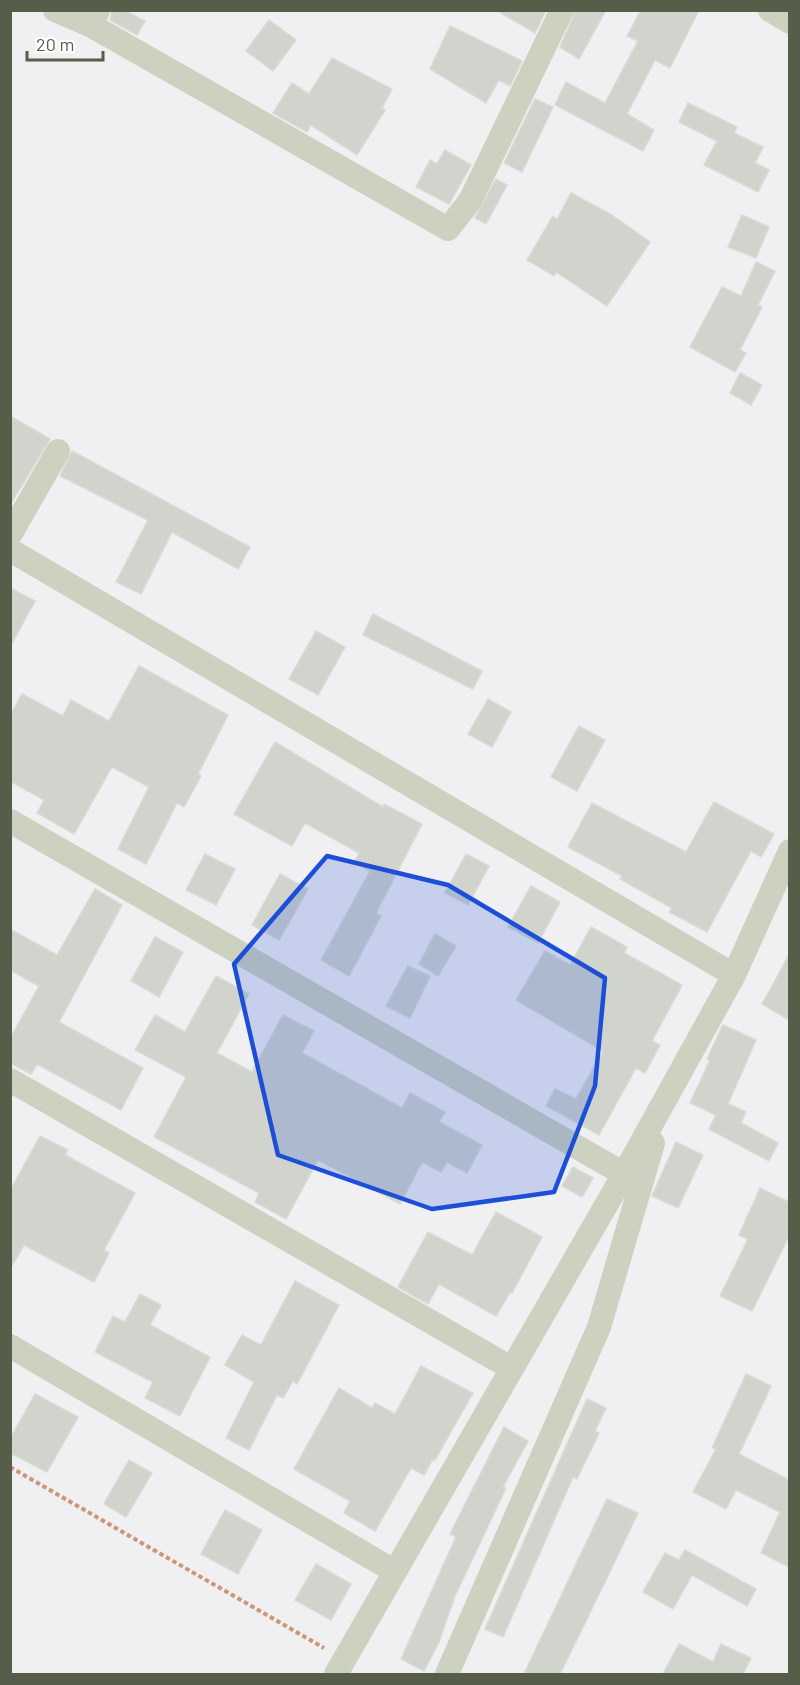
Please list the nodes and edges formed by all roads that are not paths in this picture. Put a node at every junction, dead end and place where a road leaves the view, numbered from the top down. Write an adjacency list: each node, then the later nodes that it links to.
1 (55, 10): 4 (street)
2 (562, 10): 4 (street)
3 (771, 10): 5 (street)
4 (95, 18)
5 (789, 22)
6 (58, 451): 7 (street)
7 (10, 535)
8 (10, 550): 11 (street)
9 (10, 821): 14 (street)
10 (789, 851): 11 (street)
11 (734, 975): 13 (street)
12 (10, 1080): 16 (street)
13 (667, 1096): 14 (street); 19 (street)
14 (624, 1174): 16 (street)
15 (10, 1346): 17 (street)
16 (511, 1368): 17 (street)
17 (394, 1571): 18 (street)
18 (340, 1667)
19 (447, 1674)

